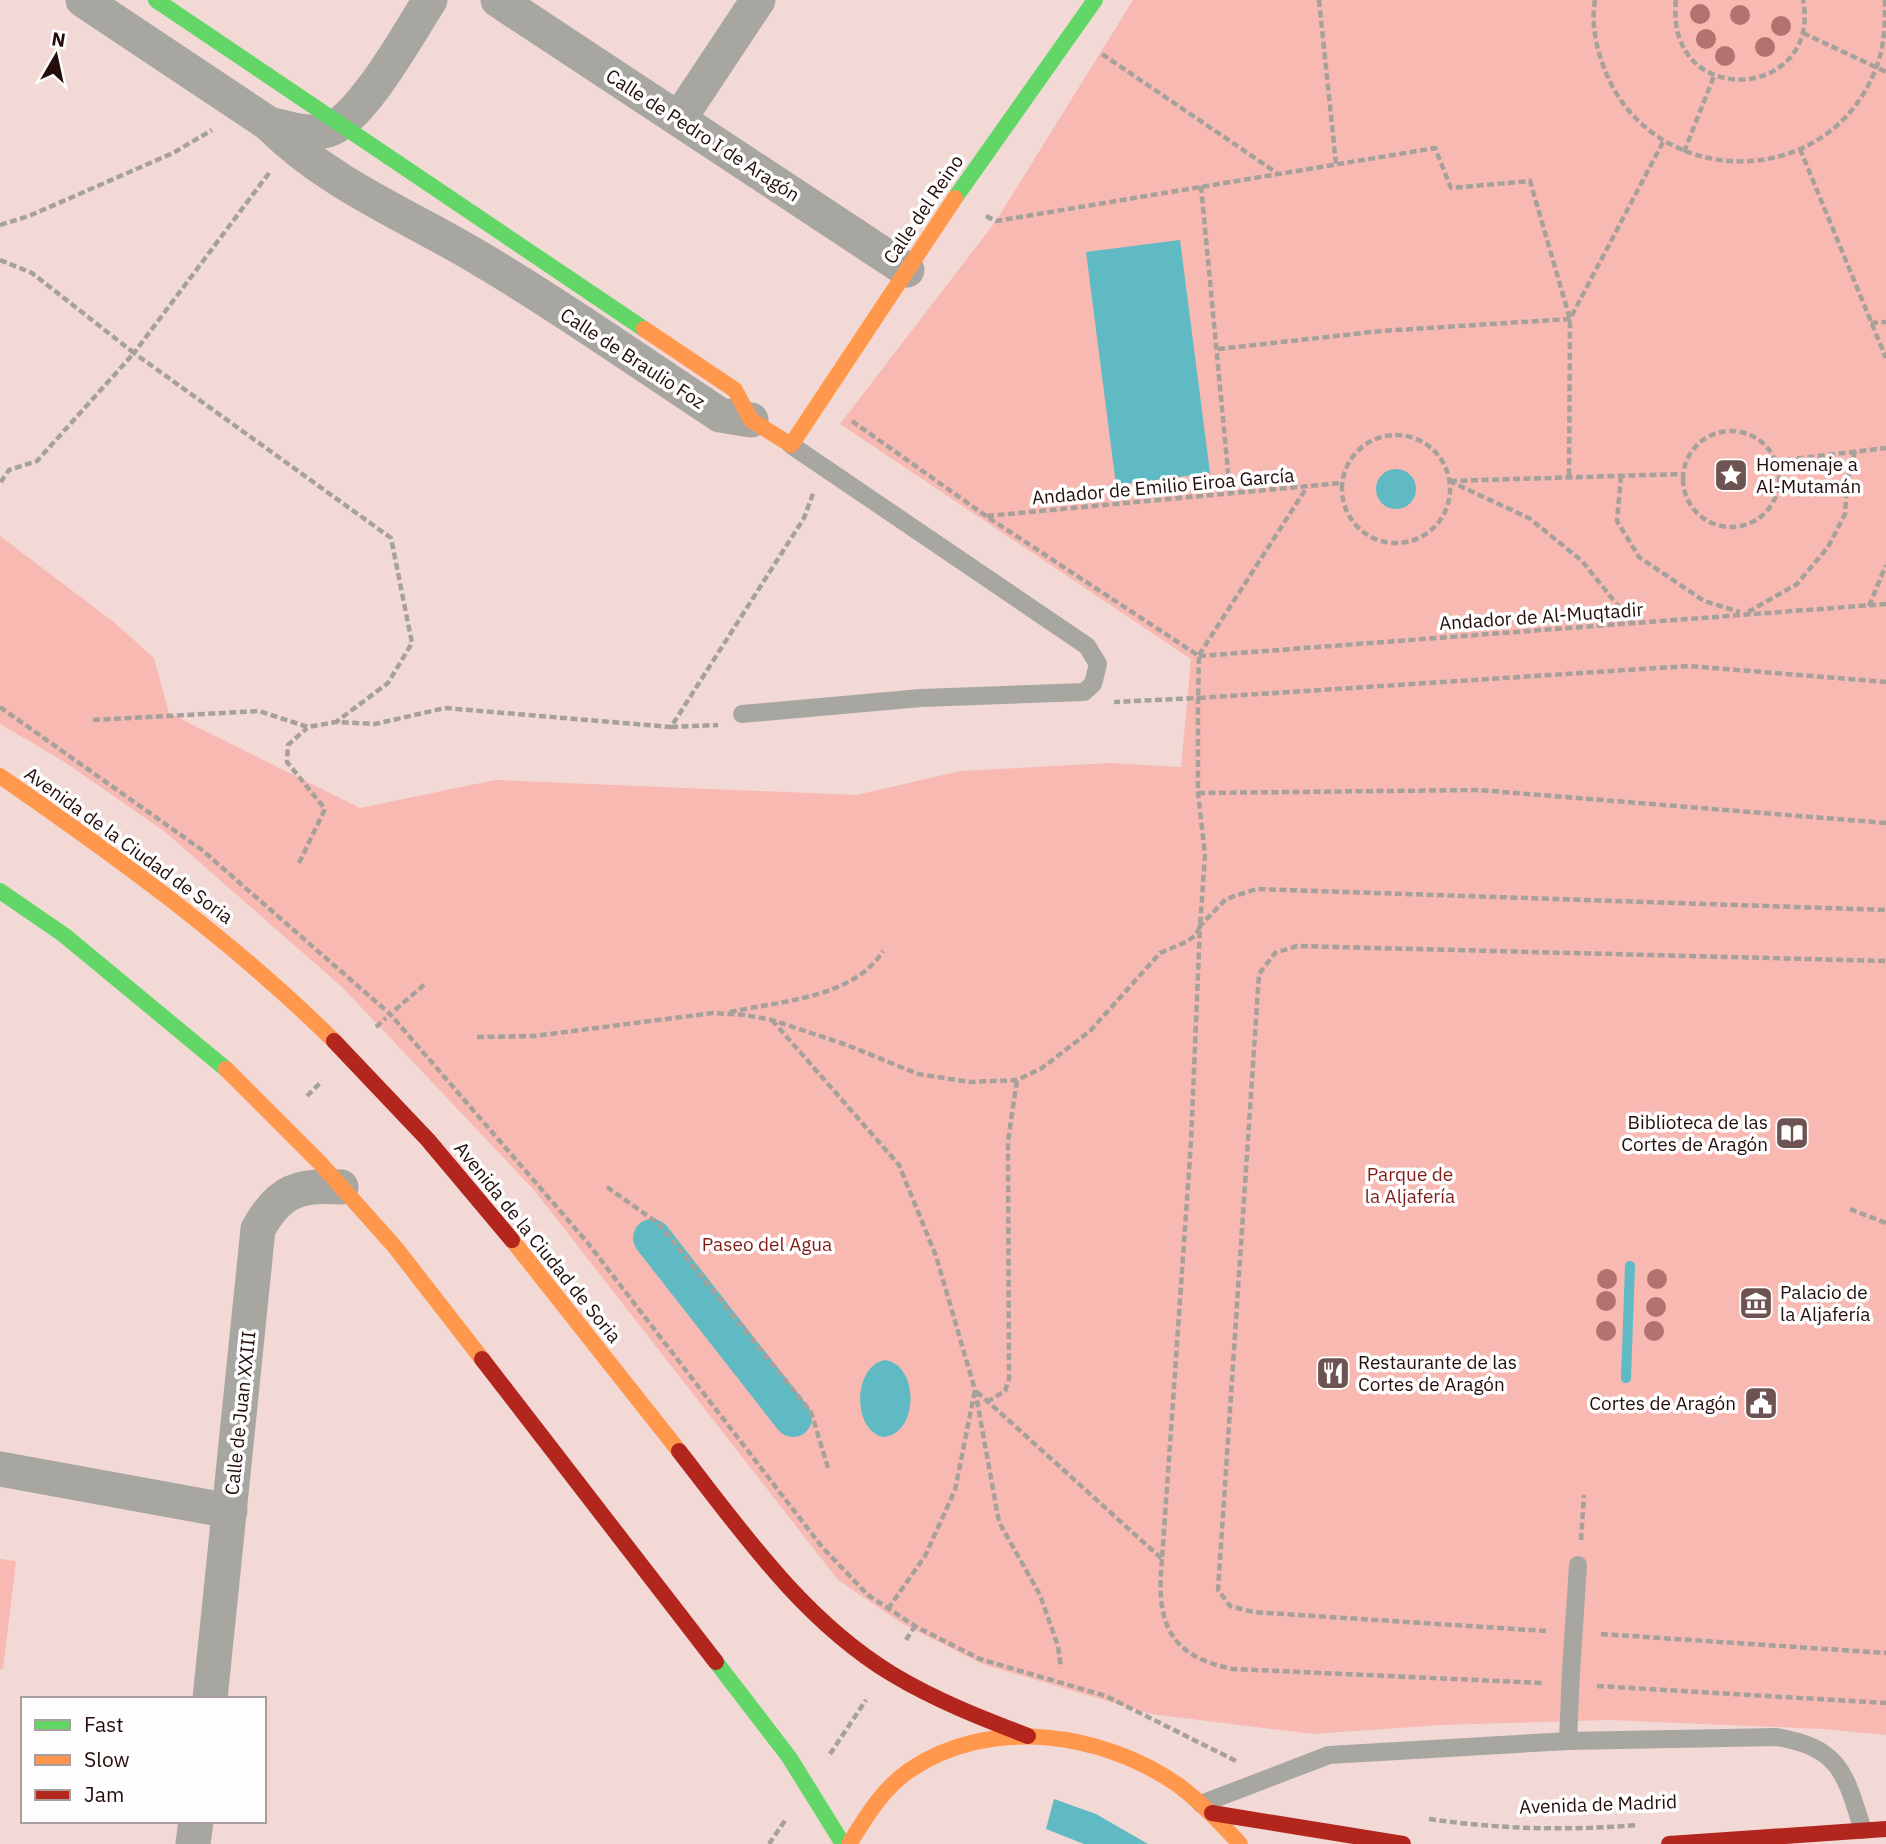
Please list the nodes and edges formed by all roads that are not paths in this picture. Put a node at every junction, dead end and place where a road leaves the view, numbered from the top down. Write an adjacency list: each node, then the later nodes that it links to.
1 (83, 0): 8 (street, Calle de Braulio Foz)
2 (156, 0): 9 (main road, Calle de Braulio Foz)
3 (430, 0): 9 (street)
4 (498, 0): 7 (street, Calle de Pedro I de Aragón)
5 (758, 0): 7 (street)
6 (1096, 0): 10 (main road, Calle del Reino)
7 (679, 119): 10 (street, Calle de Pedro I de Aragón)
8 (269, 124): 9 (street); 11 (street, Calle de Braulio Foz)
9 (340, 124): 11 (main road, Calle de Braulio Foz)
10 (907, 270): 12 (main road, Calle del Reino)
11 (751, 419): 12 (main road)
12 (791, 445): 13 (lane)
13 (742, 714)
14 (0, 776): 21 (main road, Avenida de la Ciudad de Soria)
15 (0, 891): 16 (main road)
16 (341, 1187): 18 (street, Calle de Juan XXIII); 28 (main road)
17 (0, 1468): 18 (street)
18 (230, 1511): 20 (street, Calle de Juan XXIII)
19 (1578, 1565): 22 (lane, bridge)
20 (210, 1697)
21 (1028, 1736): 23 (main road); 29 (main road)
22 (1568, 1741): 23 (lane); 26 (lane)
23 (1207, 1809): 30 (main road); 31 (main road)
24 (196, 1823): 27 (street)
25 (1886, 1829): 26 (main road)
26 (1863, 1830): 32 (main road)
27 (193, 1844)
28 (843, 1844)
29 (849, 1844)
30 (1240, 1844)
31 (1403, 1844)
32 (1670, 1844)

